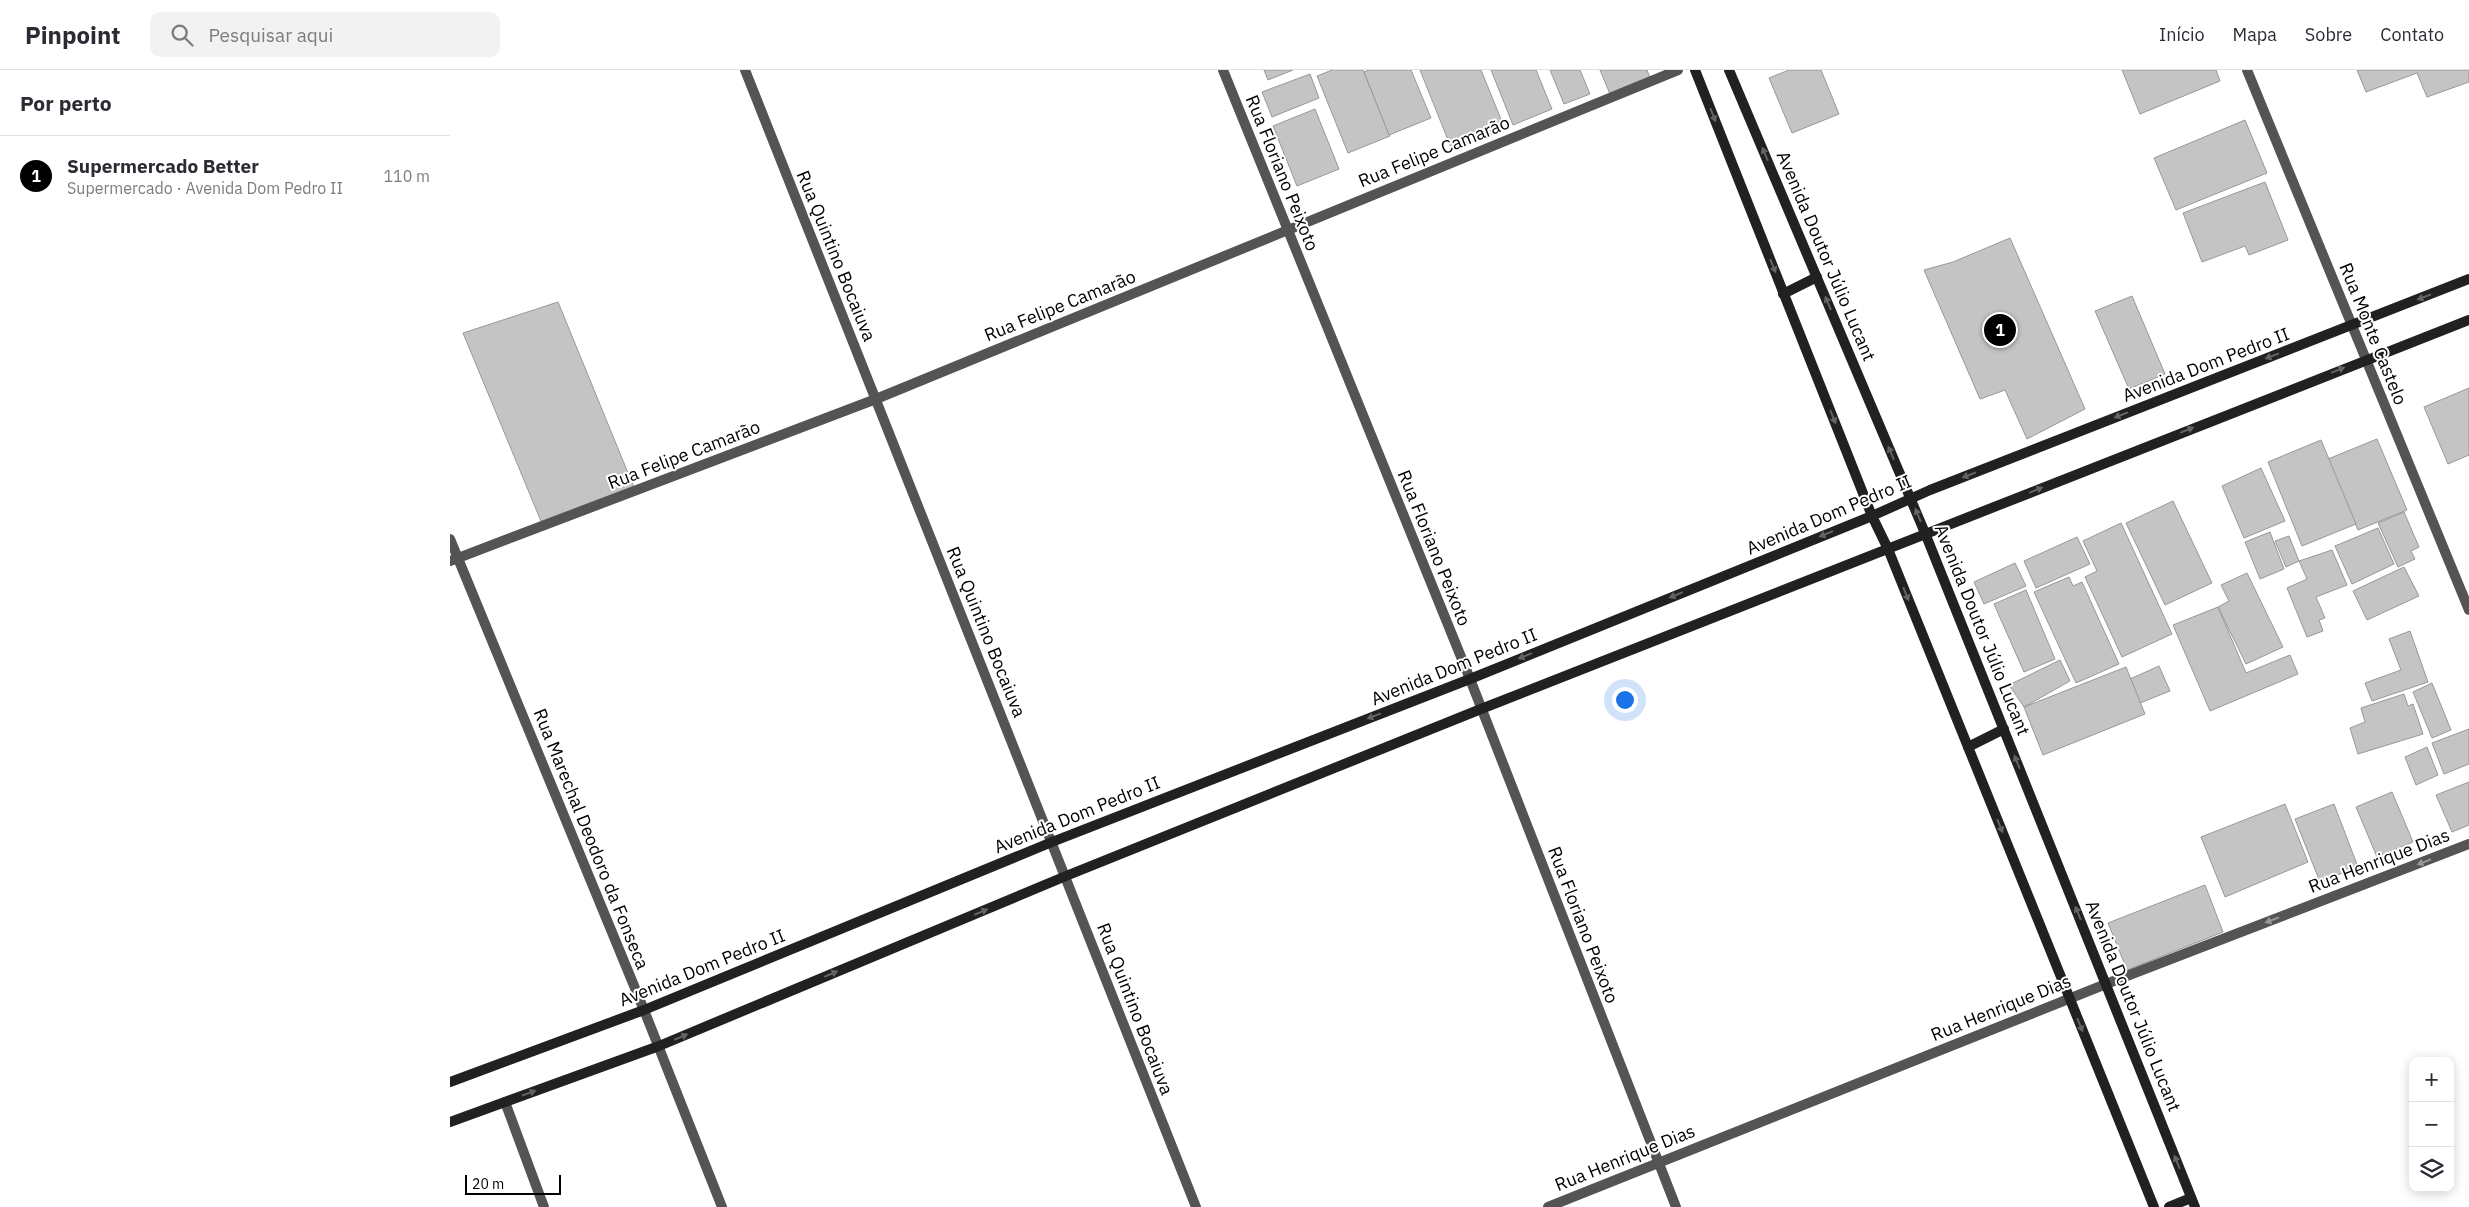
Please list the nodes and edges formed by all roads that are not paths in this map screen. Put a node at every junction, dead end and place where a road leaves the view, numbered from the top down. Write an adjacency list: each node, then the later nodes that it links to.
1 (745, 70): 14 (street, Rua Quintino Bocaiuva)
2 (1223, 70): 7 (street, Rua Floriano Peixoto)
3 (1678, 70): 7 (street, Rua Felipe Camarão)
4 (1695, 70): 10 (street, one-way to 10)
5 (1729, 70): 8 (street, Avenida Doutor Júlio Lucant, one-way to 5)
6 (2247, 70): 12 (street, Rua Monte Castelo)
7 (1287, 230): 14 (street, Rua Felipe Camarão); 22 (street, Rua Floriano Peixoto)
8 (1817, 277): 10 (street); 15 (street, Avenida Doutor Júlio Lucant, one-way to 8)
9 (2469, 280): 12 (street, Avenida Dom Pedro II, one-way to 12)
10 (1783, 294): 16 (street, one-way to 16)
11 (2469, 320): 13 (street)
12 (2354, 325): 13 (street, Rua Monte Castelo); 15 (street, Avenida Dom Pedro II, one-way to 15)
13 (2365, 360): 17 (street, one-way to 13); 21 (street, Rua Monte Castelo)
14 (876, 399): 20 (street, Rua Felipe Camarão); 26 (street, Rua Quintino Bocaiuva)
15 (1910, 498): 16 (street, Avenida Dom Pedro II); 17 (street, Avenida Doutor Júlio Lucant, one-way to 15)
16 (1872, 516): 19 (street); 22 (street, Avenida Dom Pedro II, one-way to 22)
17 (1925, 533): 19 (street); 24 (street, Avenida Doutor Júlio Lucant)
18 (450, 539): 20 (street, Rua Marechal Deodoro da Fonseca)
19 (1888, 549): 23 (street); 25 (street, one-way to 25)
20 (454, 560): 31 (street, Rua Marechal Deodoro da Fonseca)
21 (2469, 610)
22 (1470, 678): 23 (street, Rua Floriano Peixoto); 26 (street, Avenida Dom Pedro II, one-way to 26)
23 (1481, 710): 28 (street); 36 (street, Rua Floriano Peixoto)
24 (2004, 729): 25 (street); 29 (street, Avenida Doutor Júlio Lucant, one-way to 24)
25 (1968, 747): 30 (street, one-way to 30)
26 (1052, 842): 28 (street, Rua Quintino Bocaiuva); 31 (street, Avenida Dom Pedro II)
27 (2469, 844): 29 (street, Rua Henrique Dias, one-way to 29)
28 (1066, 876): 32 (street, one-way to 28); 40 (street, Rua Quintino Bocaiuva)
29 (2106, 984): 30 (street, Rua Henrique Dias); 37 (street, Avenida Doutor Júlio Lucant, one-way to 29)
30 (2070, 999): 36 (street, Rua Henrique Dias); 43 (street, one-way to 43)
31 (644, 1010): 32 (street, Rua Marechal Deodoro da Fonseca); 33 (street, Avenida Dom Pedro II)
32 (659, 1046): 34 (street, one-way to 32); 39 (street, Rua Marechal Deodoro da Fonseca)
33 (450, 1082)
34 (504, 1102): 35 (street); 38 (street)
35 (450, 1122)
36 (1658, 1162): 41 (street, Rua Henrique Dias); 42 (street, Rua Floriano Peixoto)
37 (2193, 1202): 44 (street)
38 (544, 1207)
39 (722, 1207)
40 (1196, 1207)
41 (1548, 1207)
42 (1676, 1207)
43 (2154, 1207)
44 (2169, 1207)

